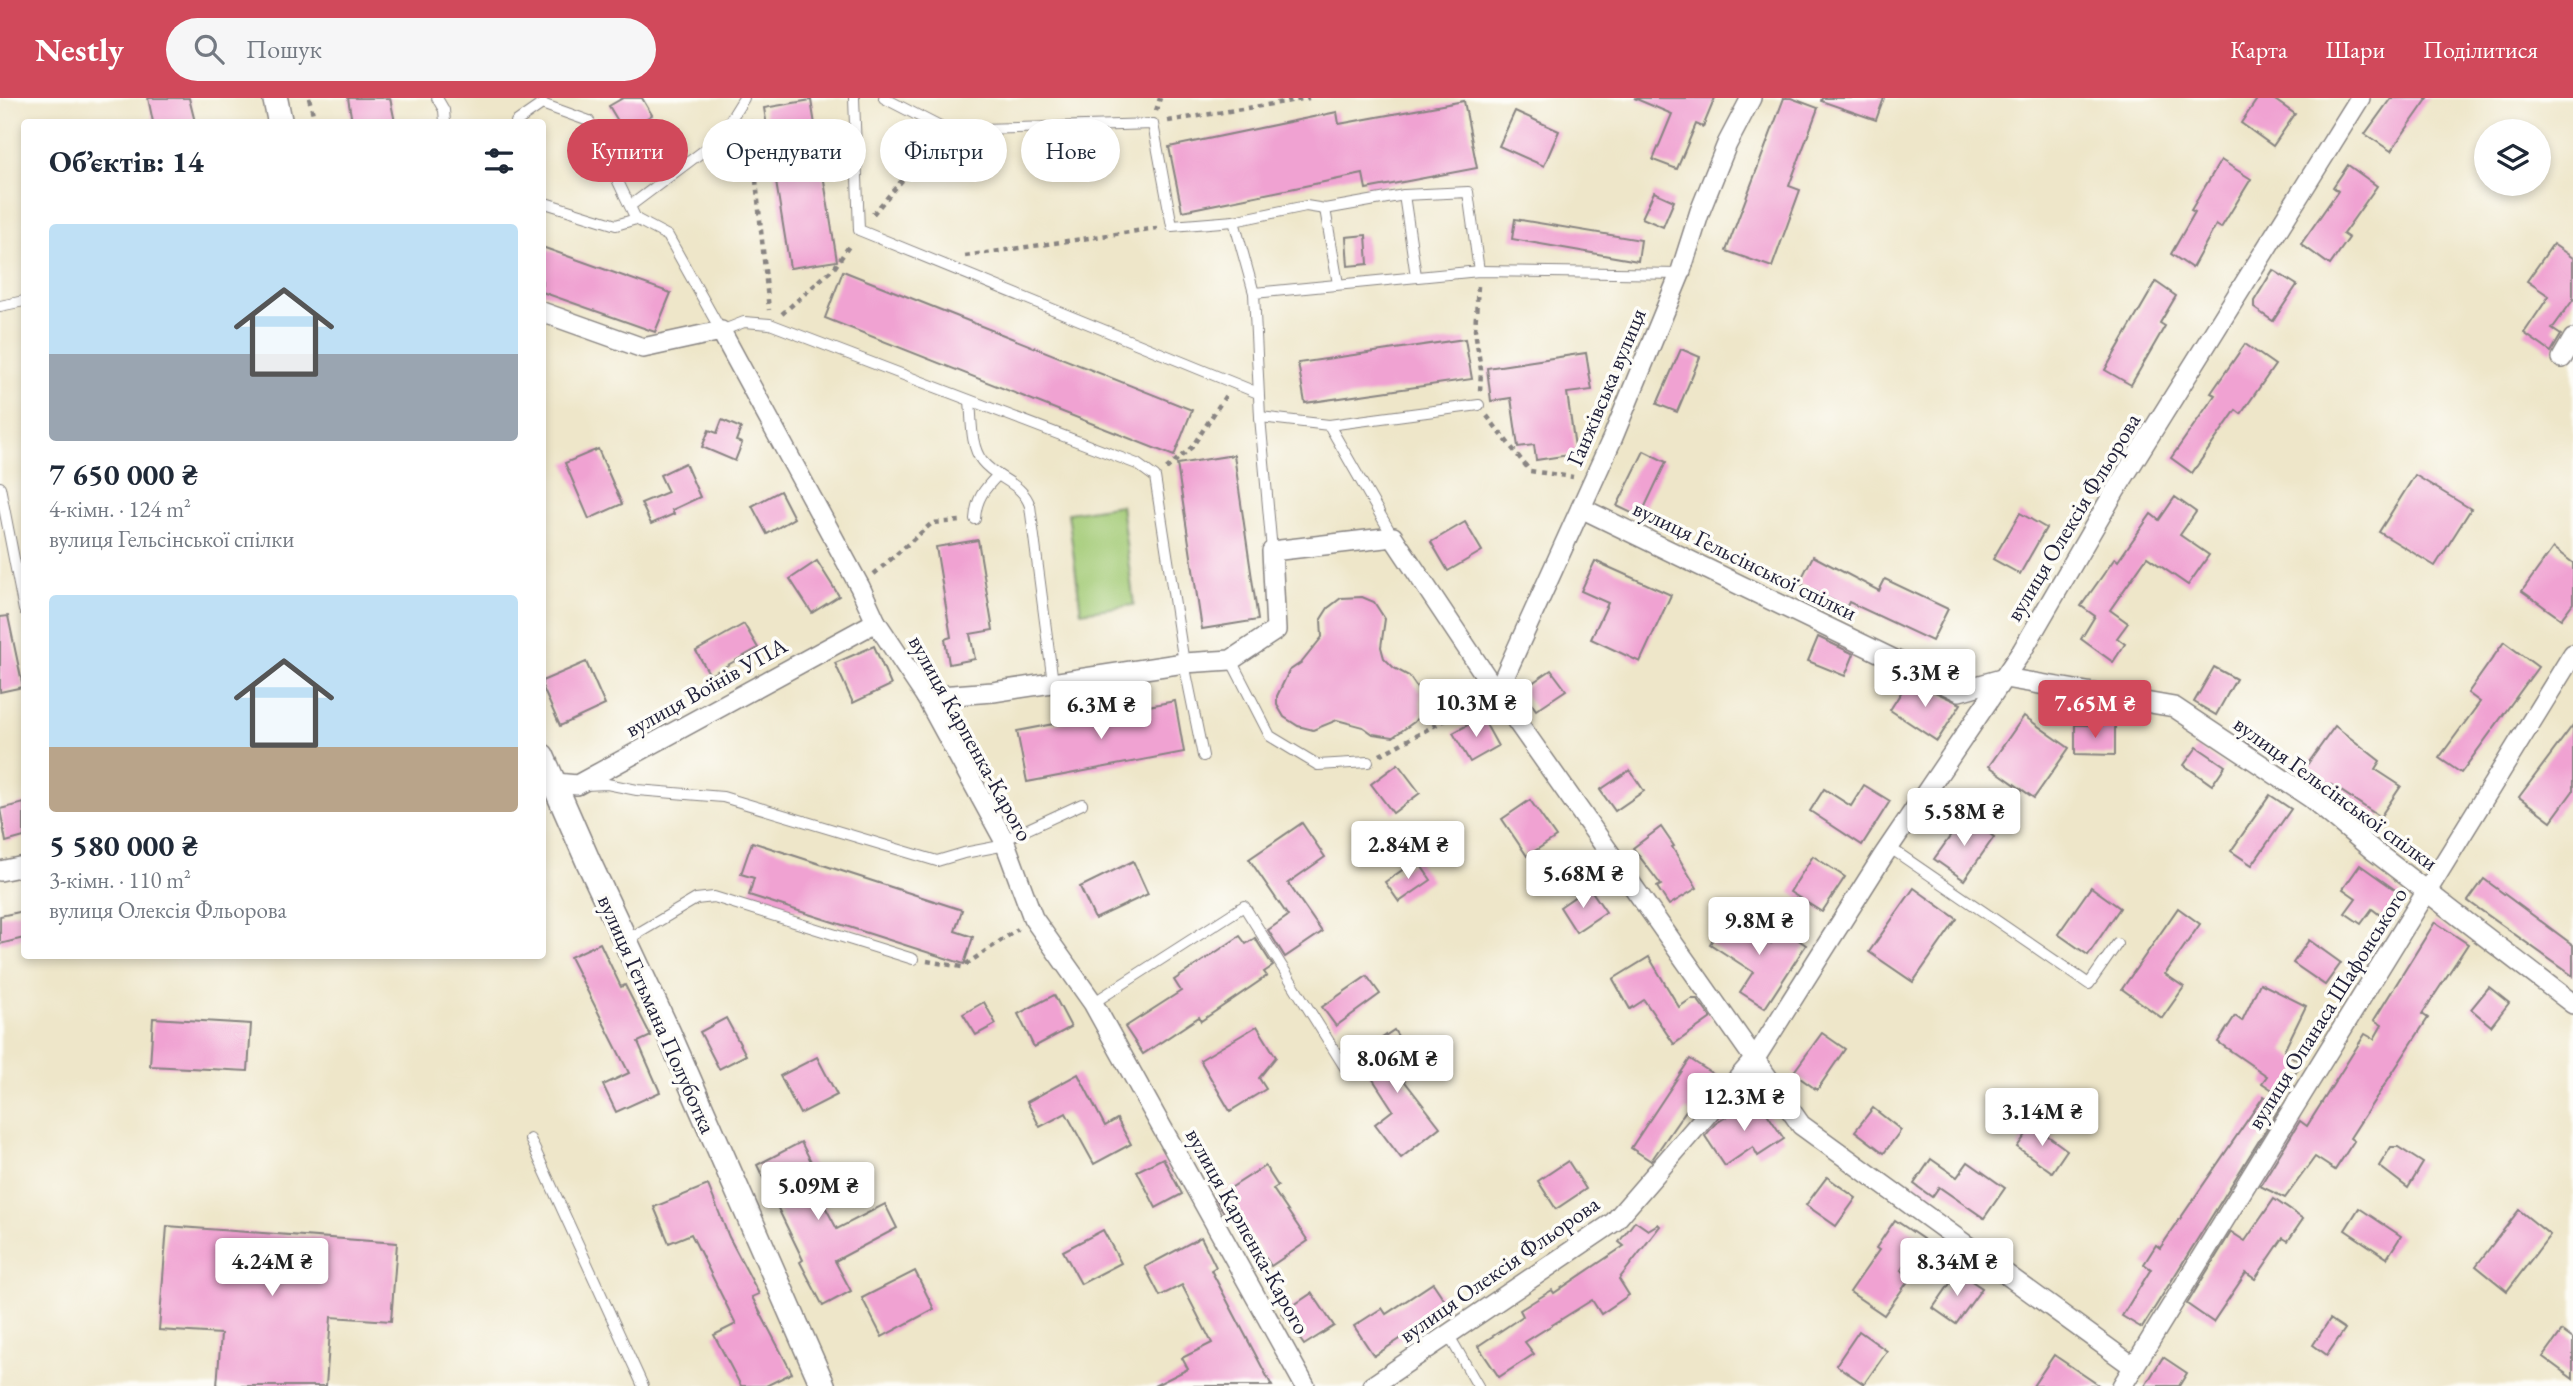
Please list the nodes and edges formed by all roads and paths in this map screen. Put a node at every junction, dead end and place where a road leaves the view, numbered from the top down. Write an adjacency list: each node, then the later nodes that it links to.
1 (275, 98): 11 (street)
2 (309, 98): 12 (path)
3 (438, 98): 13 (lane)
4 (744, 98): 21 (lane)
5 (854, 98): 26 (lane)
6 (884, 98): 15 (lane)
7 (1309, 98): 16 (path)
8 (1751, 98): 29 (street, Ганжівська вулиця)
9 (2360, 98): 60 (street, вулиця Олексія Фльорова)
10 (749, 111): 36 (path)
11 (278, 119)
12 (313, 119)
13 (445, 119)
14 (520, 119): 21 (lane)
15 (925, 119)
16 (1153, 124): 17 (lane); 25 (lane)
17 (1007, 128)
18 (901, 182): 26 (path)
19 (1404, 195): 22 (lane); 28 (lane); 30 (lane)
20 (546, 203): 23 (lane)
21 (630, 205): 23 (lane)
22 (1325, 209): 24 (lane); 31 (lane)
23 (636, 219): 37 (lane)
24 (1234, 220): 25 (lane); 32 (lane)
25 (1172, 226): 27 (path)
26 (859, 230): 27 (lane); 36 (path)
27 (933, 260): 40 (lane)
28 (1479, 271): 29 (lane); 30 (lane); 43 (path)
29 (1680, 274): 48 (street, Ганжівська вулиця)
30 (1416, 276): 31 (lane)
31 (1338, 284): 32 (lane)
32 (1254, 293): 41 (lane)
33 (21, 302): 34 (lane)
34 (0, 306)
35 (546, 313): 37 (street)
36 (771, 324): 37 (lane); 42 (lane)
37 (721, 331): 54 (street, вулиця Карпенка-Карого)
38 (2573, 339): 39 (street)
39 (2561, 358)
40 (1234, 383): 41 (lane); 47 (path)
41 (1258, 393): 44 (lane)
42 (970, 401): 46 (lane); 47 (lane)
43 (1479, 405): 45 (lane); 48 (path)
44 (1260, 417): 45 (lane); 53 (lane)
45 (1329, 425): 52 (lane)
46 (998, 475): 51 (lane); 61 (lane)
47 (1155, 477): 59 (lane)
48 (1594, 480): 50 (street, Ганжівська вулиця)
49 (0, 487): 55 (lane)
50 (1581, 508): 60 (street, вулиця Гельсінської спілки); 62 (street, Ганжівська вулиця)
51 (975, 519): 54 (path)
52 (1393, 537): 53 (street); 62 (street)
53 (1272, 551): 58 (street)
54 (860, 587): 56 (street, вулиця Карпенка-Карого)
55 (21, 595)
56 (876, 622): 63 (street, вулиця Карпенка-Карого); 66 (street, вулиця Воїнів УПА)
57 (2573, 654): 72 (street, вулиця Опанаса Шафонського)
58 (1231, 660): 59 (street); 65 (lane)
59 (1184, 663): 61 (street); 64 (lane)
60 (2005, 678): 69 (street, вулиця Олексія Фльорова); 72 (street, вулиця Гельсінської спілки)
61 (1053, 683): 63 (street)
62 (1497, 692): 65 (path); 79 (street)
63 (926, 697): 68 (street, вулиця Карпенка-Карого)
64 (1203, 756)
65 (1367, 762)
66 (553, 771): 68 (lane); 74 (street, вулиця Гетьмана Полуботка)
67 (1082, 804): 68 (lane)
68 (1005, 843): 73 (street, вулиця Карпенка-Карого)
69 (1889, 847): 75 (lane); 79 (street, вулиця Олексія Фльорова)
70 (21, 867): 71 (street)
71 (0, 871)
72 (2428, 890): 78 (street, вулиця Гельсінської спілки); 83 (street, вулиця Опанаса Шафонського)
73 (1033, 918): 76 (path); 77 (street, вулиця Карпенка-Карого)
74 (624, 941): 76 (lane); 85 (street, вулиця Гетьмана Полуботка)
75 (2117, 944)
76 (913, 958)
77 (1093, 1003): 80 (lane); 86 (street, вулиця Карпенка-Карого)
78 (2573, 1004)
79 (1754, 1060): 82 (street, вулиця Олексія Фльорова); 83 (street)
80 (1346, 1069)
81 (530, 1139): 84 (lane)
82 (1448, 1334): 87 (street, вулиця Олексія Фльорова); 88 (lane)
83 (2134, 1367): 89 (street, вулиця Опанаса Шафонського)
84 (643, 1386)
85 (823, 1386)
86 (1305, 1386)
87 (1372, 1386)
88 (1478, 1386)
89 (2122, 1386)

